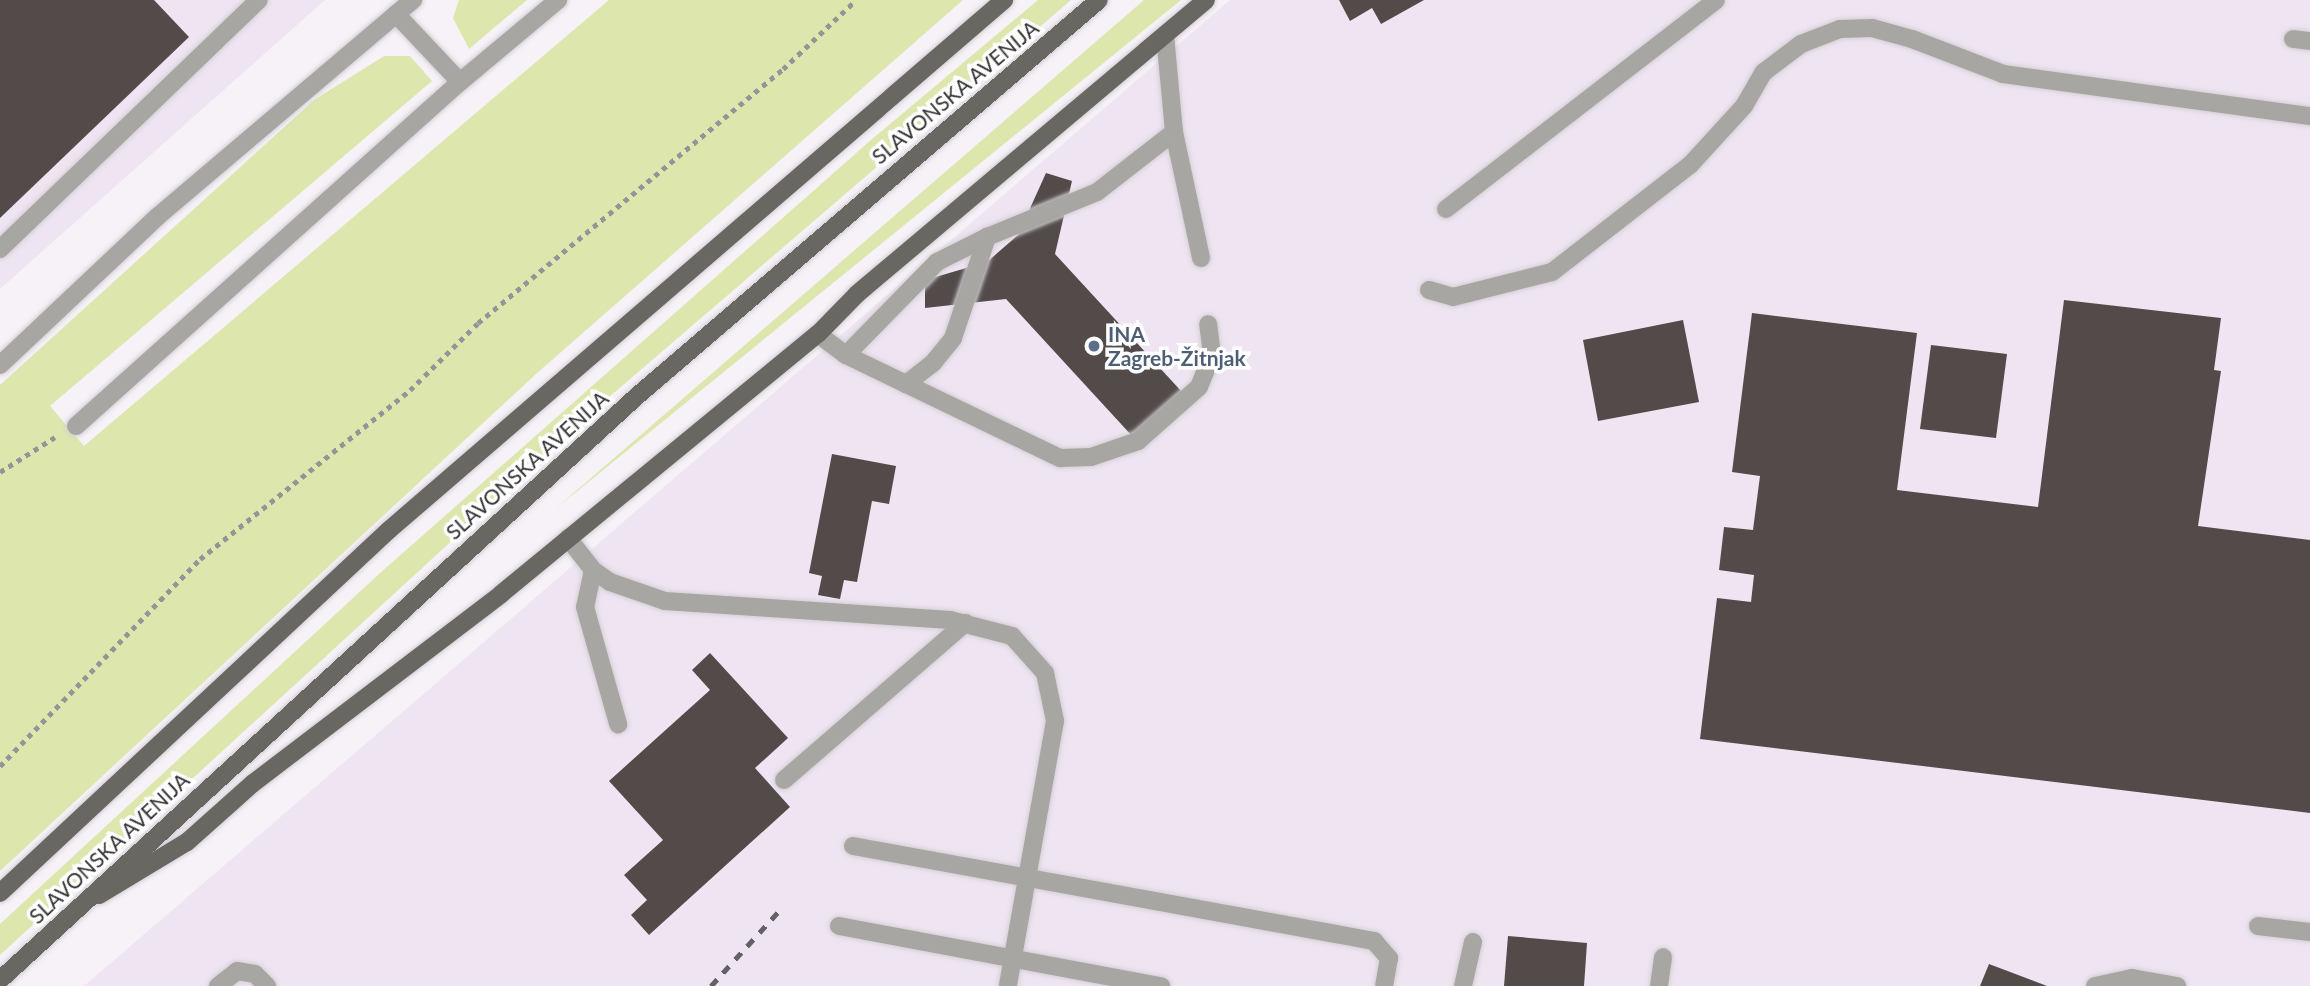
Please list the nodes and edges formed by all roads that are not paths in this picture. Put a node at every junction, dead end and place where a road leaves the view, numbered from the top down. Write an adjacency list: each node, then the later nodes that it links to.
1 (259, 0): 15 (street)
2 (412, 0): 8 (street)
3 (558, 0): 10 (street)
4 (1004, 0): 31 (main road, SLAVONSKA AVENIJA)
5 (1099, 0): 32 (main road, SLAVONSKA AVENIJA)
6 (1206, 0): 9 (main road)
7 (1716, 0): 13 (street)
8 (396, 14): 10 (street); 21 (street)
9 (1165, 36): 12 (street); 19 (main road)
10 (460, 82): 23 (street)
11 (2310, 116): 17 (street)
12 (1174, 132): 14 (street); 16 (street)
13 (1446, 209)
14 (987, 237): 20 (street); 22 (street)
15 (0, 249)
16 (1201, 258)
17 (1429, 290)
18 (1208, 324): 22 (street)
19 (818, 334): 20 (street); 24 (main road)
20 (846, 355): 22 (street)
21 (0, 365)
22 (906, 384)
23 (76, 426)
24 (568, 538): 25 (street); 32 (main road)
25 (593, 570): 26 (street); 27 (street)
26 (964, 623): 28 (street); 30 (street)
27 (618, 724)
28 (784, 780)
29 (853, 846): 30 (street)
30 (1027, 877): 37 (street); 44 (street)
31 (0, 893)
32 (80, 905): 39 (main road, SLAVONSKA AVENIJA)
33 (839, 926): 37 (street)
34 (2258, 926): 35 (street)
35 (2310, 932)
36 (1473, 942): 45 (street)
37 (1015, 957): 42 (street); 43 (street)
38 (1663, 957): 46 (street)
39 (0, 980)
40 (218, 986): 41 (street)
41 (267, 986)
42 (1008, 986)
43 (1161, 986)
44 (1384, 986)
45 (1463, 986)
46 (1659, 986)
47 (2095, 986): 48 (street)
48 (2177, 986)

